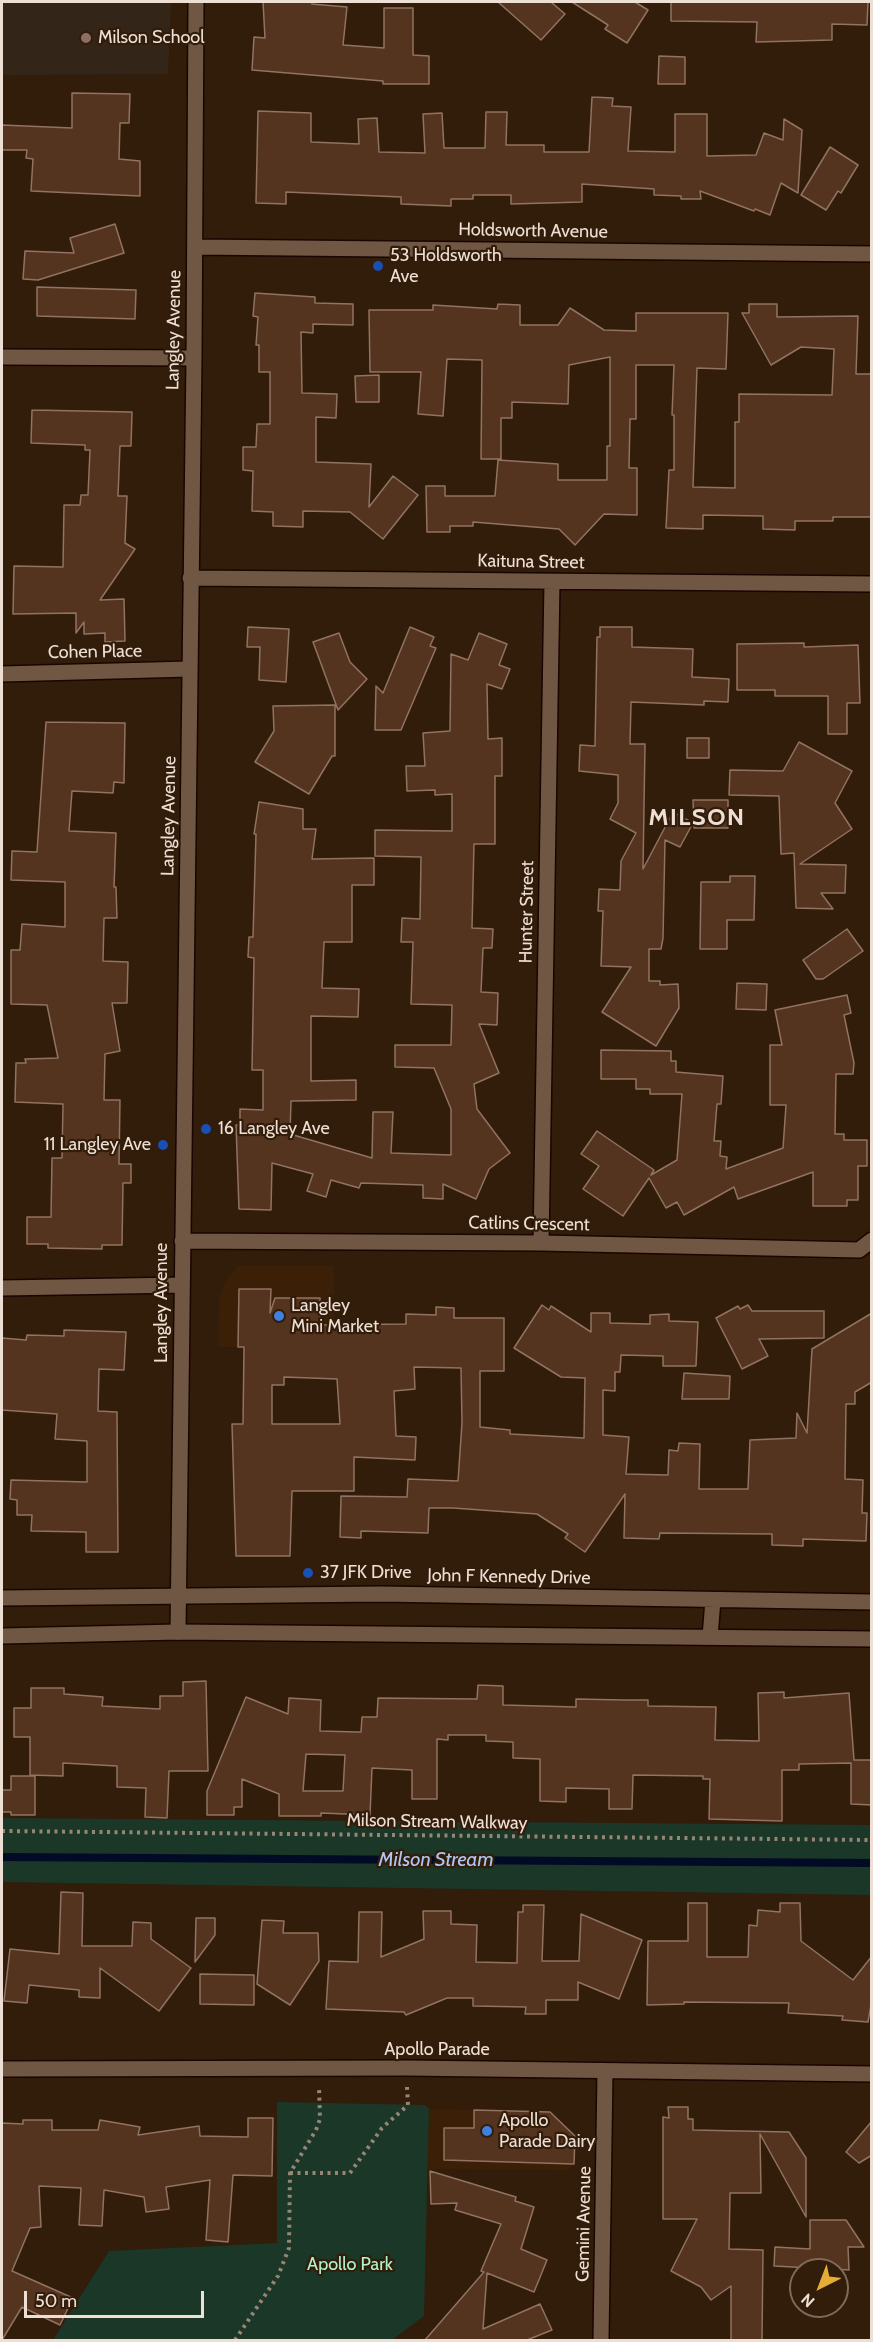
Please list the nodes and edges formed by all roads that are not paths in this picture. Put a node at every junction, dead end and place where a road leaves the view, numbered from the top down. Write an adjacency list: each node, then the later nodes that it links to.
1 (196, 2): 2 (street, Langley Avenue)
2 (195, 247): 3 (street, Holdsworth Avenue); 5 (street, Langley Avenue)
3 (872, 254)
4 (2, 357): 5 (street)
5 (194, 358): 6 (street, Langley Avenue)
6 (190, 578): 7 (street, Kaituna Street); 9 (street, Langley Avenue)
7 (552, 582): 8 (street, Kaituna Street); 13 (street, Hunter Street)
8 (872, 584)
9 (190, 669): 10 (street, Cohen Place); 12 (street, Langley Avenue)
10 (2, 674)
11 (872, 1240): 13 (street, Catlins Crescent)
12 (182, 1241): 13 (street, Catlins Crescent); 14 (street, Langley Avenue)
13 (541, 1243)
14 (182, 1285): 15 (street); 16 (street, Langley Avenue)
15 (2, 1288)
16 (179, 1597): 17 (street, John F Kennedy Drive); 18 (street, John F Kennedy Drive); 20 (street, Langley Avenue)
17 (2, 1598)
18 (713, 1600): 19 (street, John F Kennedy Drive); 22 (street)
19 (872, 1602)
20 (178, 1632): 21 (street); 22 (street)
21 (2, 1636)
22 (710, 1637): 23 (street)
23 (872, 1639)
24 (2, 2069): 25 (street, Apollo Parade)
25 (605, 2071): 26 (street, Apollo Parade); 27 (street, Gemini Avenue)
26 (872, 2074)
27 (601, 2340)

